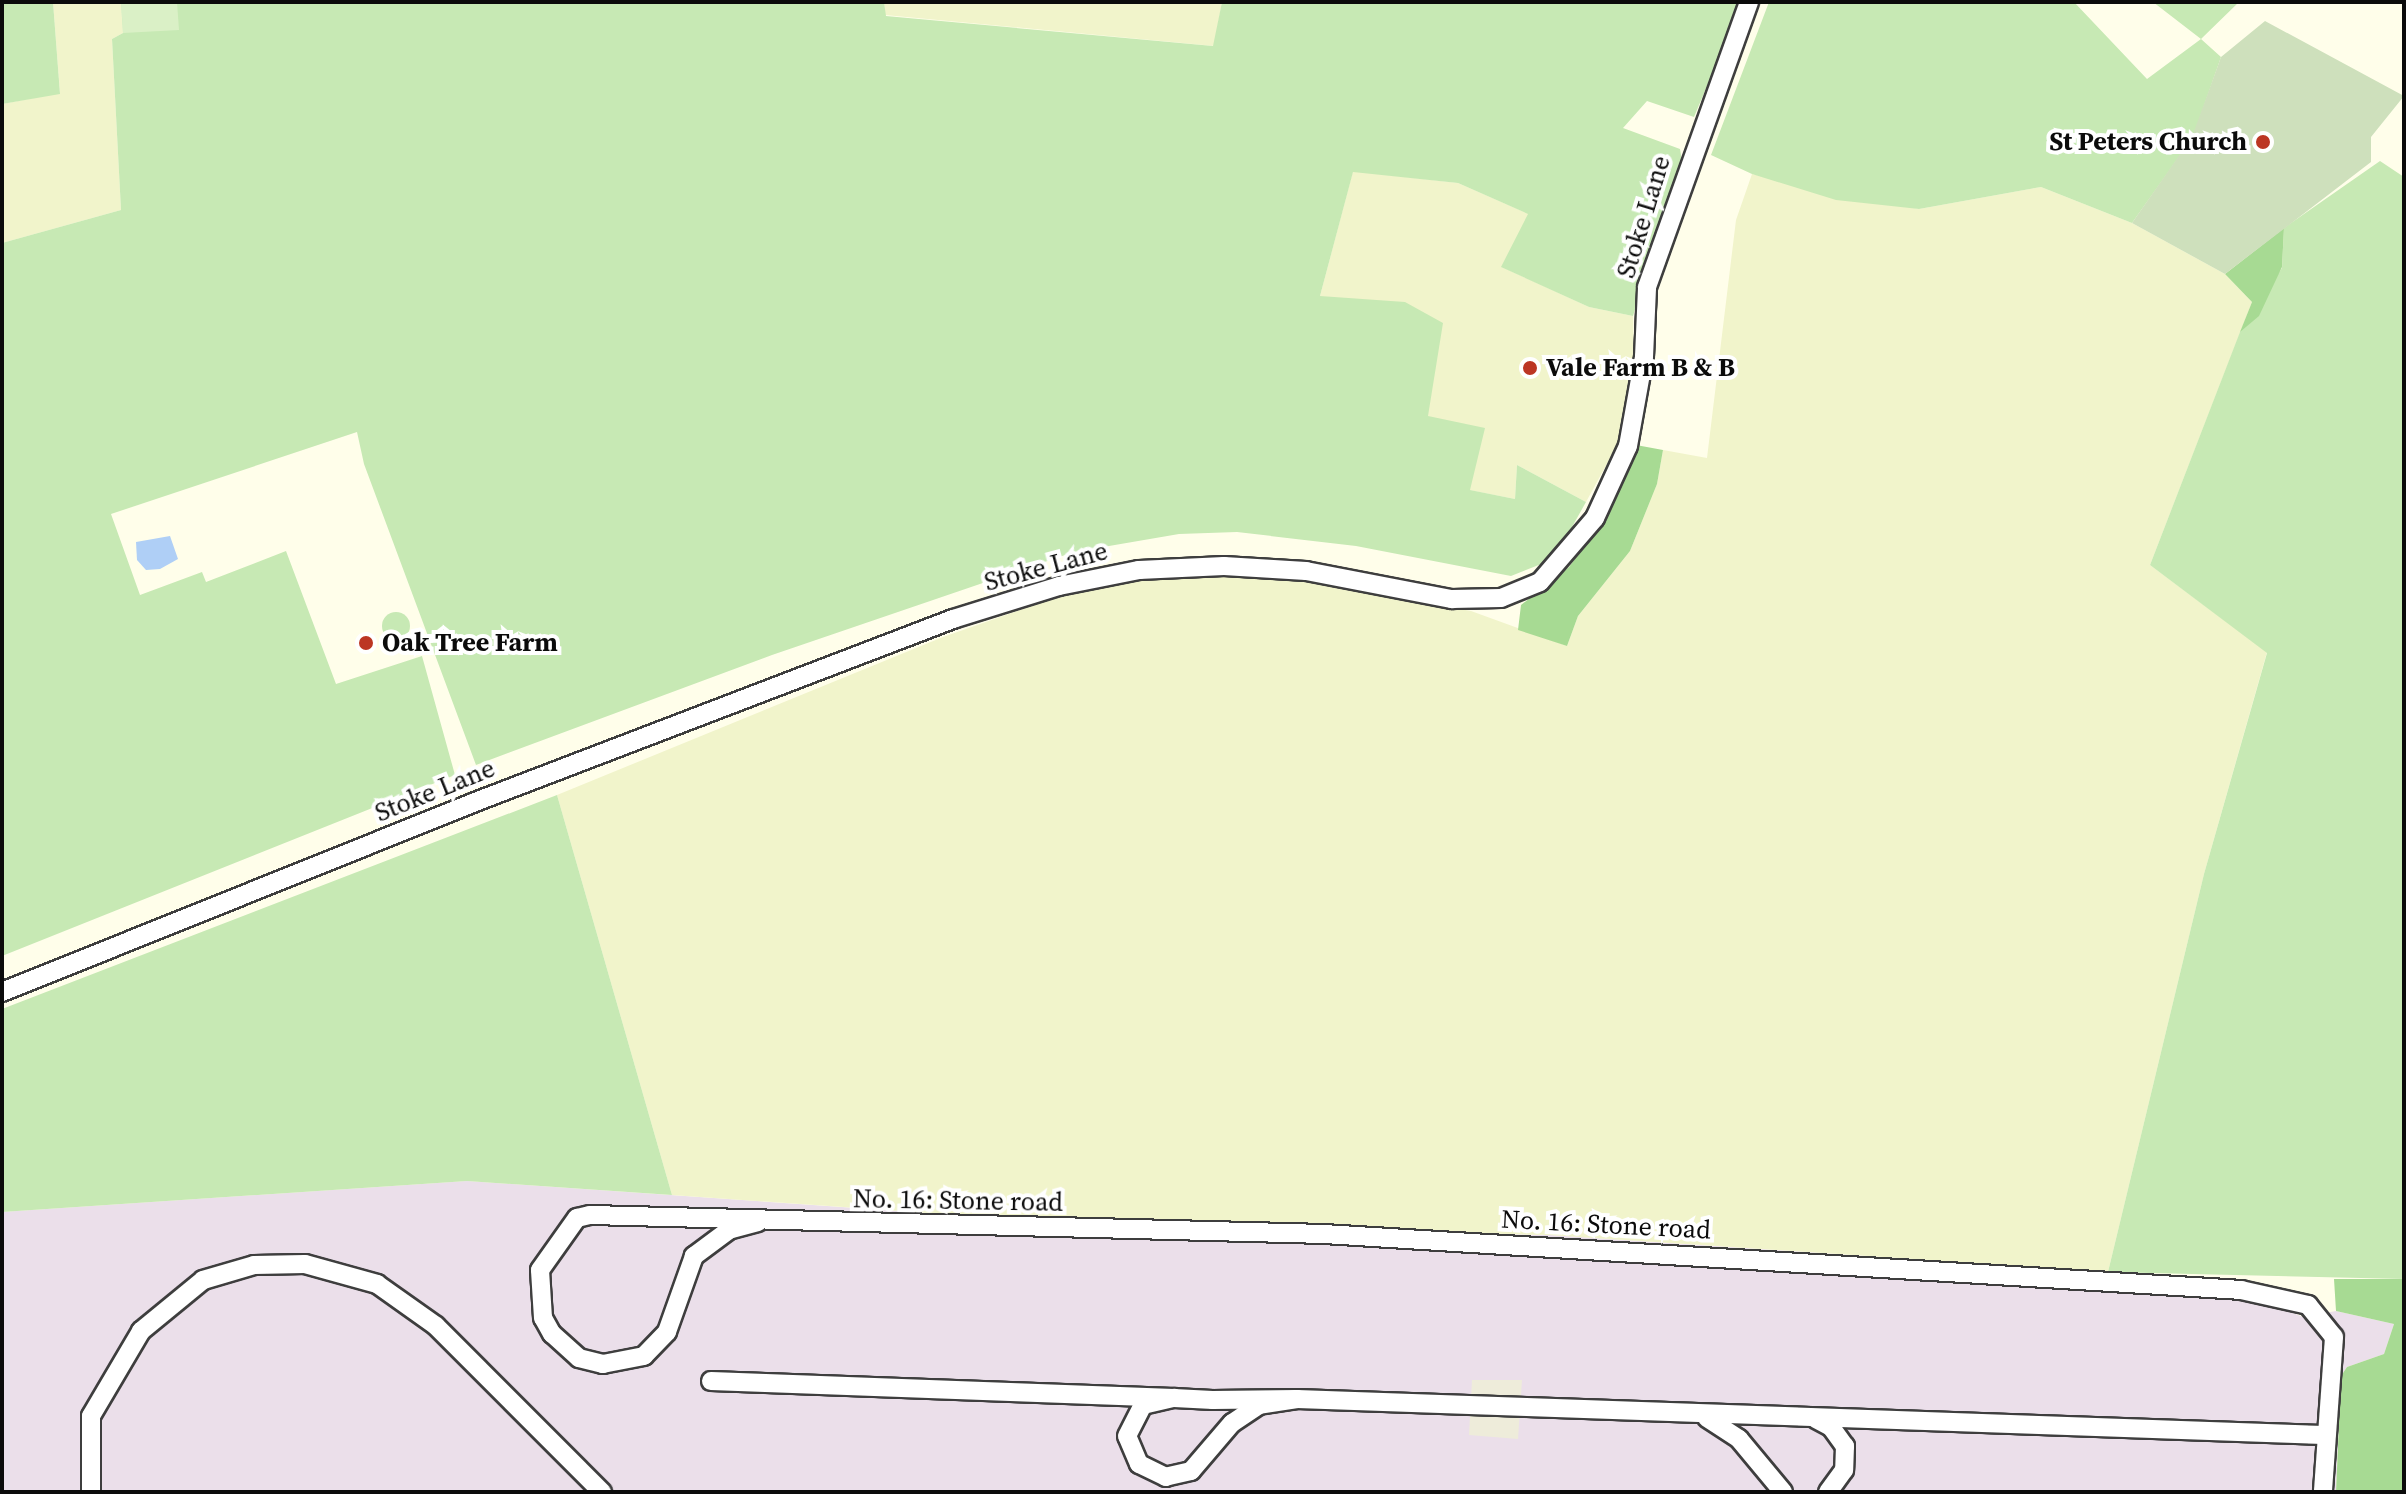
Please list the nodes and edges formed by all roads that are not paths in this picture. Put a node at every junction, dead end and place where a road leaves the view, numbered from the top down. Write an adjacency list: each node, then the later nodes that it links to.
1 (1749, 2): 2 (street, Stoke Lane)
2 (2, 992)
3 (758, 1222): 3 (street, No. 16: Stone road); 9 (street, No. 16: Stone road)
4 (711, 1381): 5 (street)
5 (1174, 1398): 6 (street); 6 (street)
6 (1297, 1399): 7 (street)
7 (1660, 1413): 8 (street); 12 (street)
8 (1815, 1419): 9 (street); 13 (street)
9 (2324, 1435): 14 (street, No. 16: Stone road)
10 (91, 1492): 11 (street)
11 (602, 1492)
12 (1783, 1492)
13 (1828, 1492)
14 (2323, 1492)

